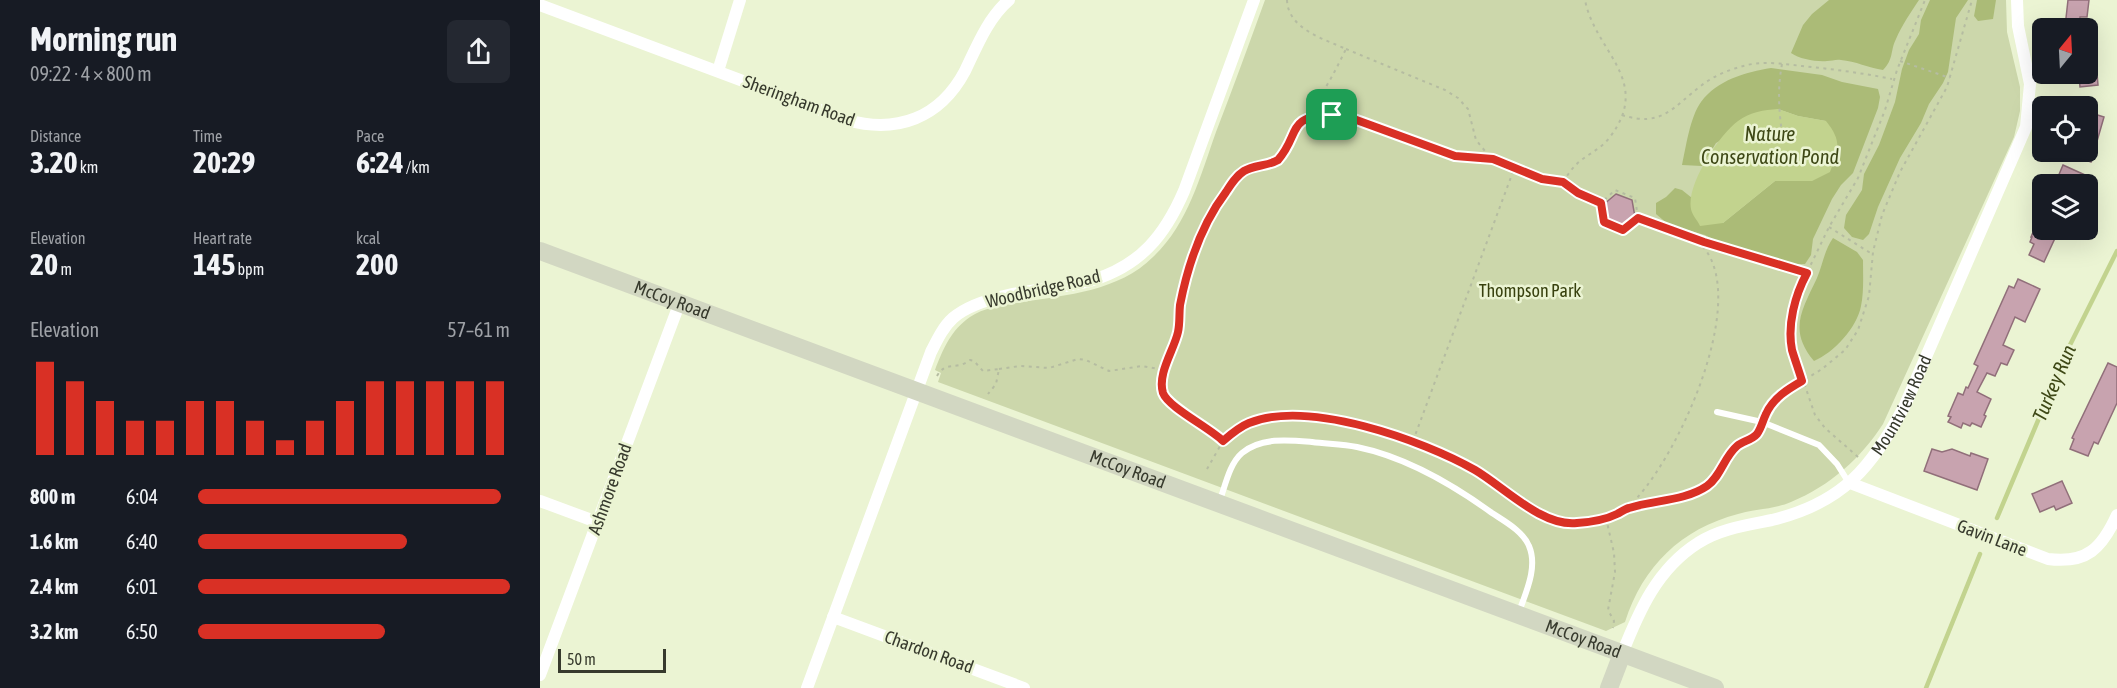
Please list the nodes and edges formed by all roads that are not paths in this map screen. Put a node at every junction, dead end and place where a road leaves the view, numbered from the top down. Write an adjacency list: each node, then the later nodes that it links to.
1 (740, 0): 6 (street)
2 (1009, 0): 6 (street, Sheringham Road)
3 (1254, 0): 9 (street, Woodbridge Road)
4 (2018, 0): 11 (street, Mountview Road)
5 (540, 5): 6 (street, Sheringham Road)
6 (718, 71)
7 (540, 251): 8 (main road, McCoy Road)
8 (680, 302): 9 (main road, McCoy Road); 15 (street, Ashmore Road)
9 (917, 391): 13 (main road, McCoy Road); 17 (street, Woodbridge Road)
10 (1717, 412): 11 (lane)
11 (1850, 483): 14 (street, Gavin Lane); 18 (street, Mountview Road)
12 (540, 501): 15 (street)
13 (1219, 503): 16 (main road, McCoy Road); 16 (lane)
14 (2117, 515)
15 (597, 522): 19 (street, Ashmore Road)
16 (1518, 615): 18 (main road, McCoy Road)
17 (833, 617): 20 (street, Woodbridge Road); 21 (street, Chardon Road)
18 (1622, 654): 22 (main road, Mountview Road); 23 (main road, McCoy Road)
19 (540, 675)
20 (807, 688)
21 (1024, 688)
22 (1609, 688)
23 (1715, 688)

